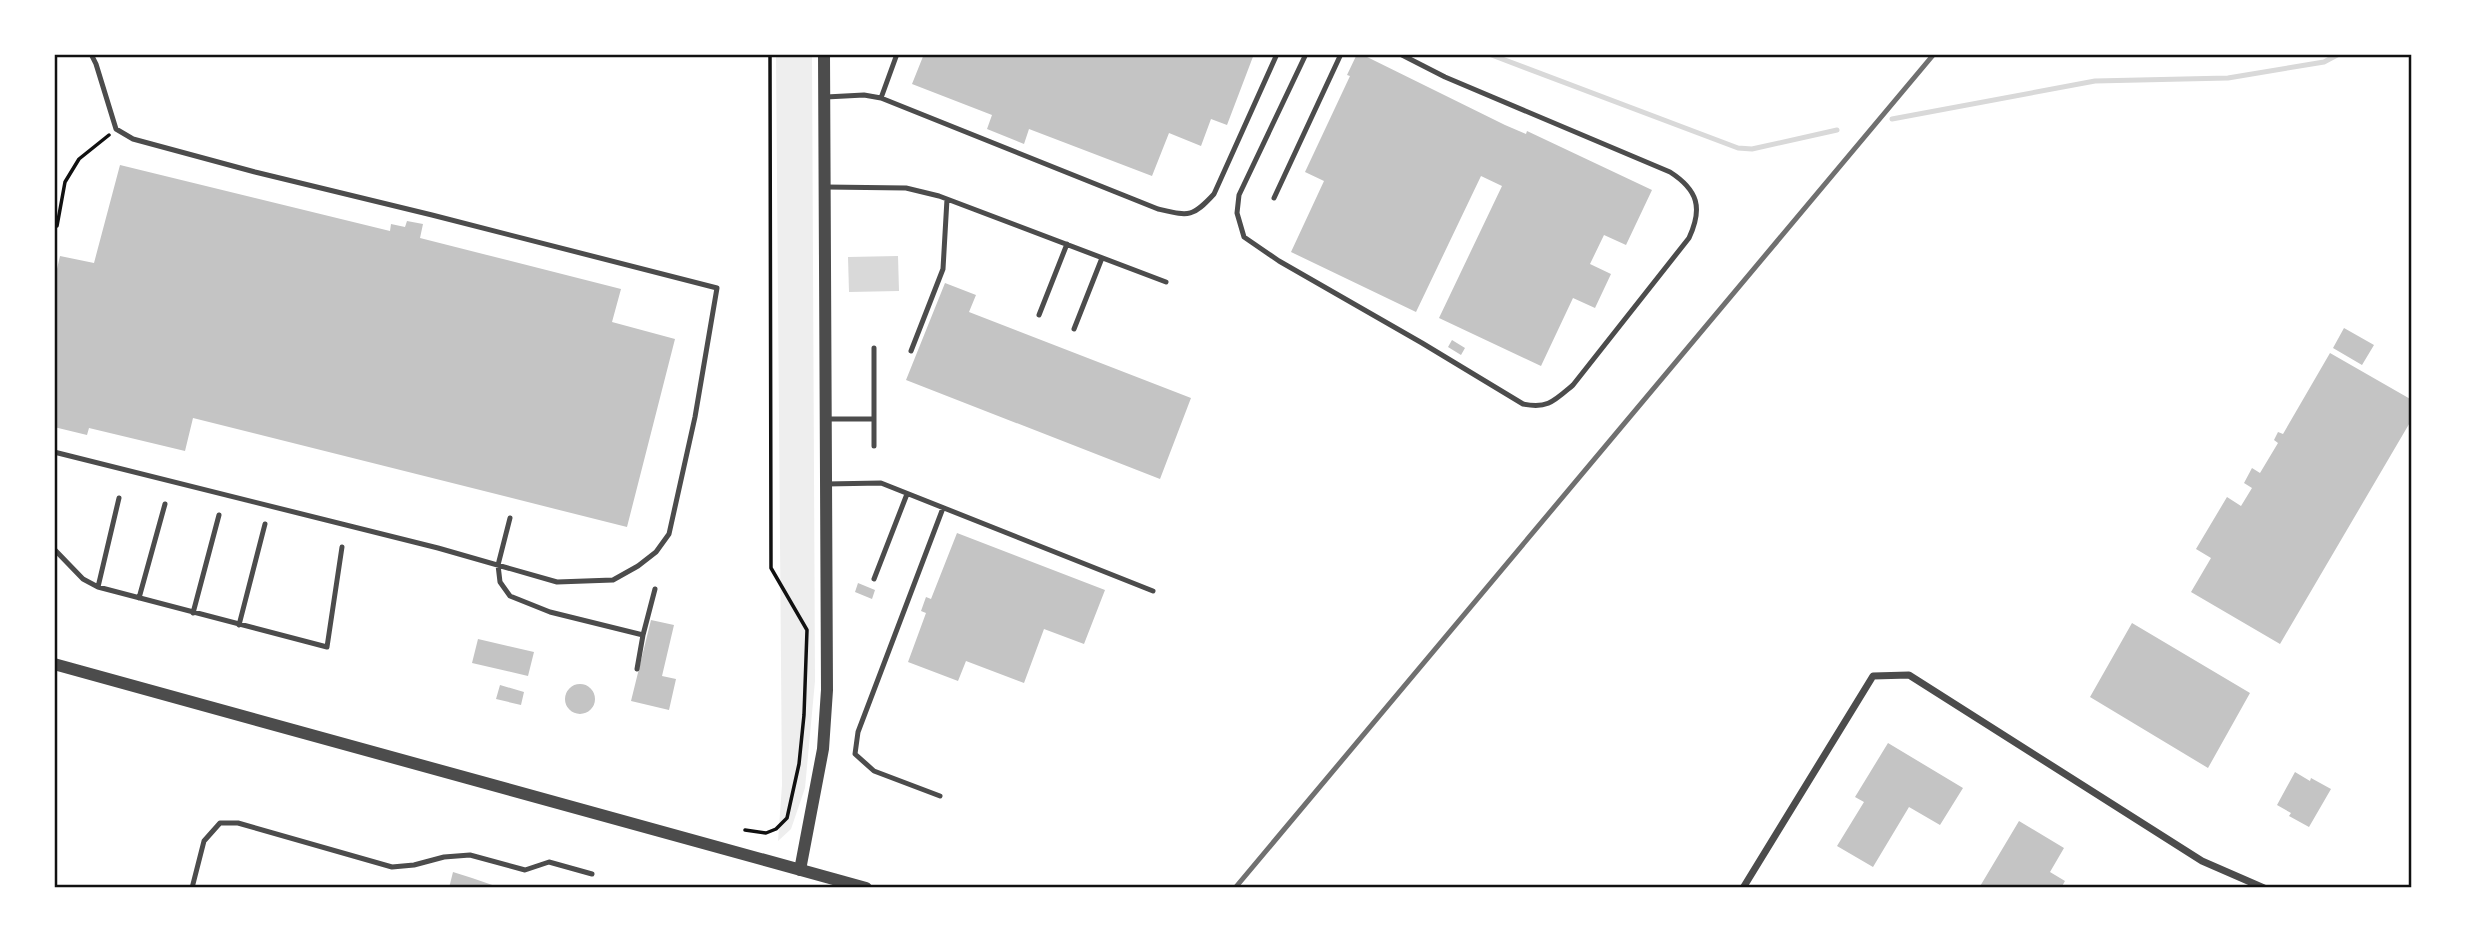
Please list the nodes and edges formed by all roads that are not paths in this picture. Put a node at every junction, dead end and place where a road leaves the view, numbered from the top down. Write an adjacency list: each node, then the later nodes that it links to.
1 (91, 54): 34 (lane)
2 (824, 54): 8 (street)
3 (897, 54): 9 (lane)
4 (1277, 54): 9 (lane)
5 (1306, 54): 7 (lane)
6 (1341, 54): 11 (lane)
7 (1400, 54)
8 (824, 97): 9 (lane); 10 (street)
9 (881, 98)
10 (823, 187): 12 (lane); 20 (street)
11 (1274, 198)
12 (947, 199): 13 (lane); 19 (lane)
13 (1067, 244): 14 (lane); 16 (lane)
14 (1102, 258): 15 (lane); 17 (lane)
15 (1166, 282)
16 (1039, 315)
17 (1074, 329)
18 (874, 348): 21 (lane)
19 (911, 351)
20 (824, 419): 21 (lane); 24 (street)
21 (874, 419): 22 (lane)
22 (874, 446)
23 (54, 452): 34 (lane)
24 (826, 484): 25 (lane); 46 (street)
25 (907, 494): 28 (lane); 35 (lane)
26 (119, 498): 36 (lane)
27 (165, 504): 39 (lane)
28 (943, 508): 38 (lane); 45 (lane)
29 (219, 515): 40 (lane)
30 (510, 518): 34 (lane)
31 (265, 524): 41 (lane)
32 (342, 547): 41 (lane)
33 (54, 550): 36 (lane)
34 (498, 565): 42 (lane)
35 (874, 579)
36 (98, 587): 39 (lane)
37 (654, 589): 42 (lane)
38 (1153, 591)
39 (139, 598): 40 (lane)
40 (192, 613): 41 (lane)
41 (239, 625)
42 (643, 635): 44 (lane)
43 (54, 664): 46 (street)
44 (637, 669)
45 (940, 796)
46 (800, 870): 49 (street)
47 (592, 874): 48 (lane)
48 (192, 888)
49 (866, 888)
50 (1743, 888): 51 (street)
51 (2264, 888)

